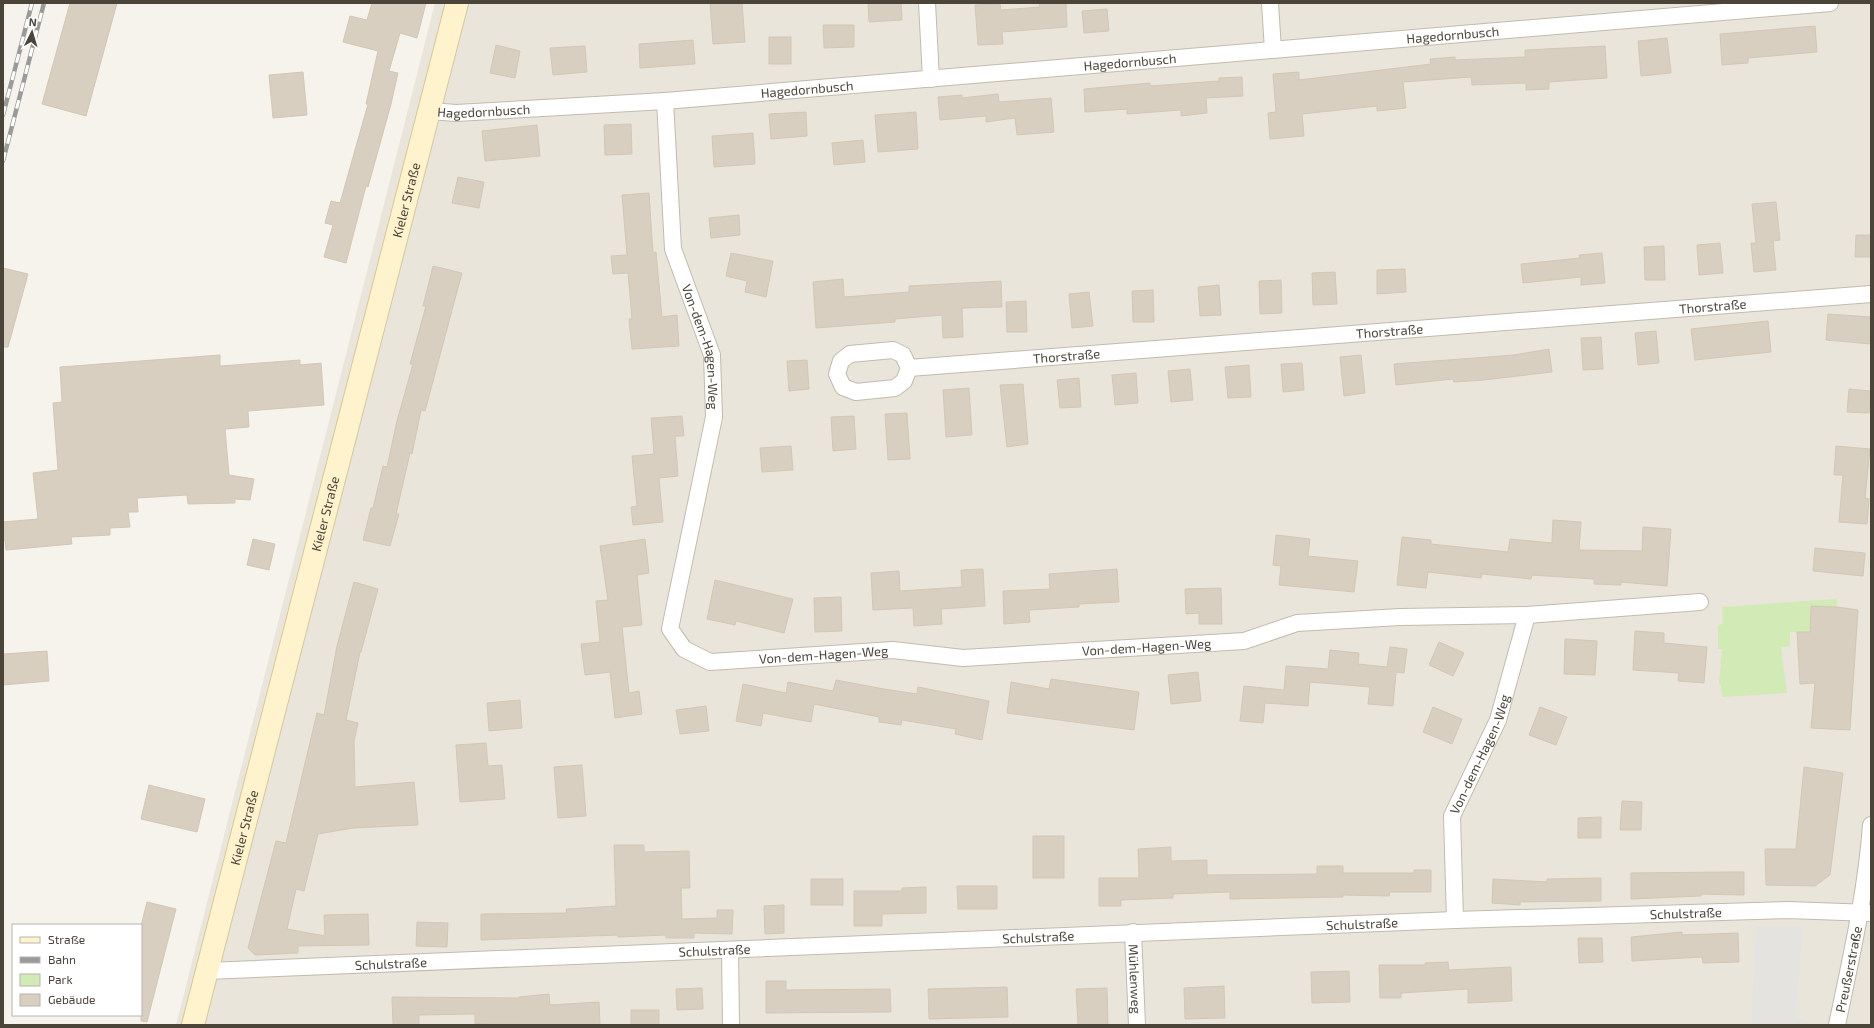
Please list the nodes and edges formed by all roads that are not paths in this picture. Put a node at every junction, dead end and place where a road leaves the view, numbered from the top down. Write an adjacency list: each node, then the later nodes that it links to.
1 (457, 3): 8 (main road, Kieler Straße)
2 (927, 3): 6 (street)
3 (1270, 3): 5 (street)
4 (1830, 3): 5 (street, Hagedornbusch)
5 (1273, 50): 6 (street, Hagedornbusch)
6 (931, 79): 7 (street, Hagedornbusch)
7 (665, 101): 8 (street, Hagedornbusch); 12 (street, Von-dem-Hagen-Weg)
8 (429, 111): 18 (main road, Kieler Straße)
9 (1871, 294): 10 (street, Thorstraße)
10 (909, 368)
11 (1700, 602): 12 (street, Von-dem-Hagen-Weg)
12 (1527, 615): 15 (street, Von-dem-Hagen-Weg)
13 (1871, 825): 14 (street, Preußerstraße)
14 (1866, 913): 15 (street, Schulstraße); 22 (street, Preußerstraße)
15 (1455, 920): 16 (street, Schulstraße)
16 (1133, 932): 17 (street, Schulstraße); 21 (street, Mühlenweg)
17 (730, 950): 18 (street, Schulstraße); 20 (street)
18 (207, 971): 19 (main road, Kieler Straße)
19 (193, 1025)
20 (731, 1025)
21 (1137, 1025)
22 (1837, 1025)

